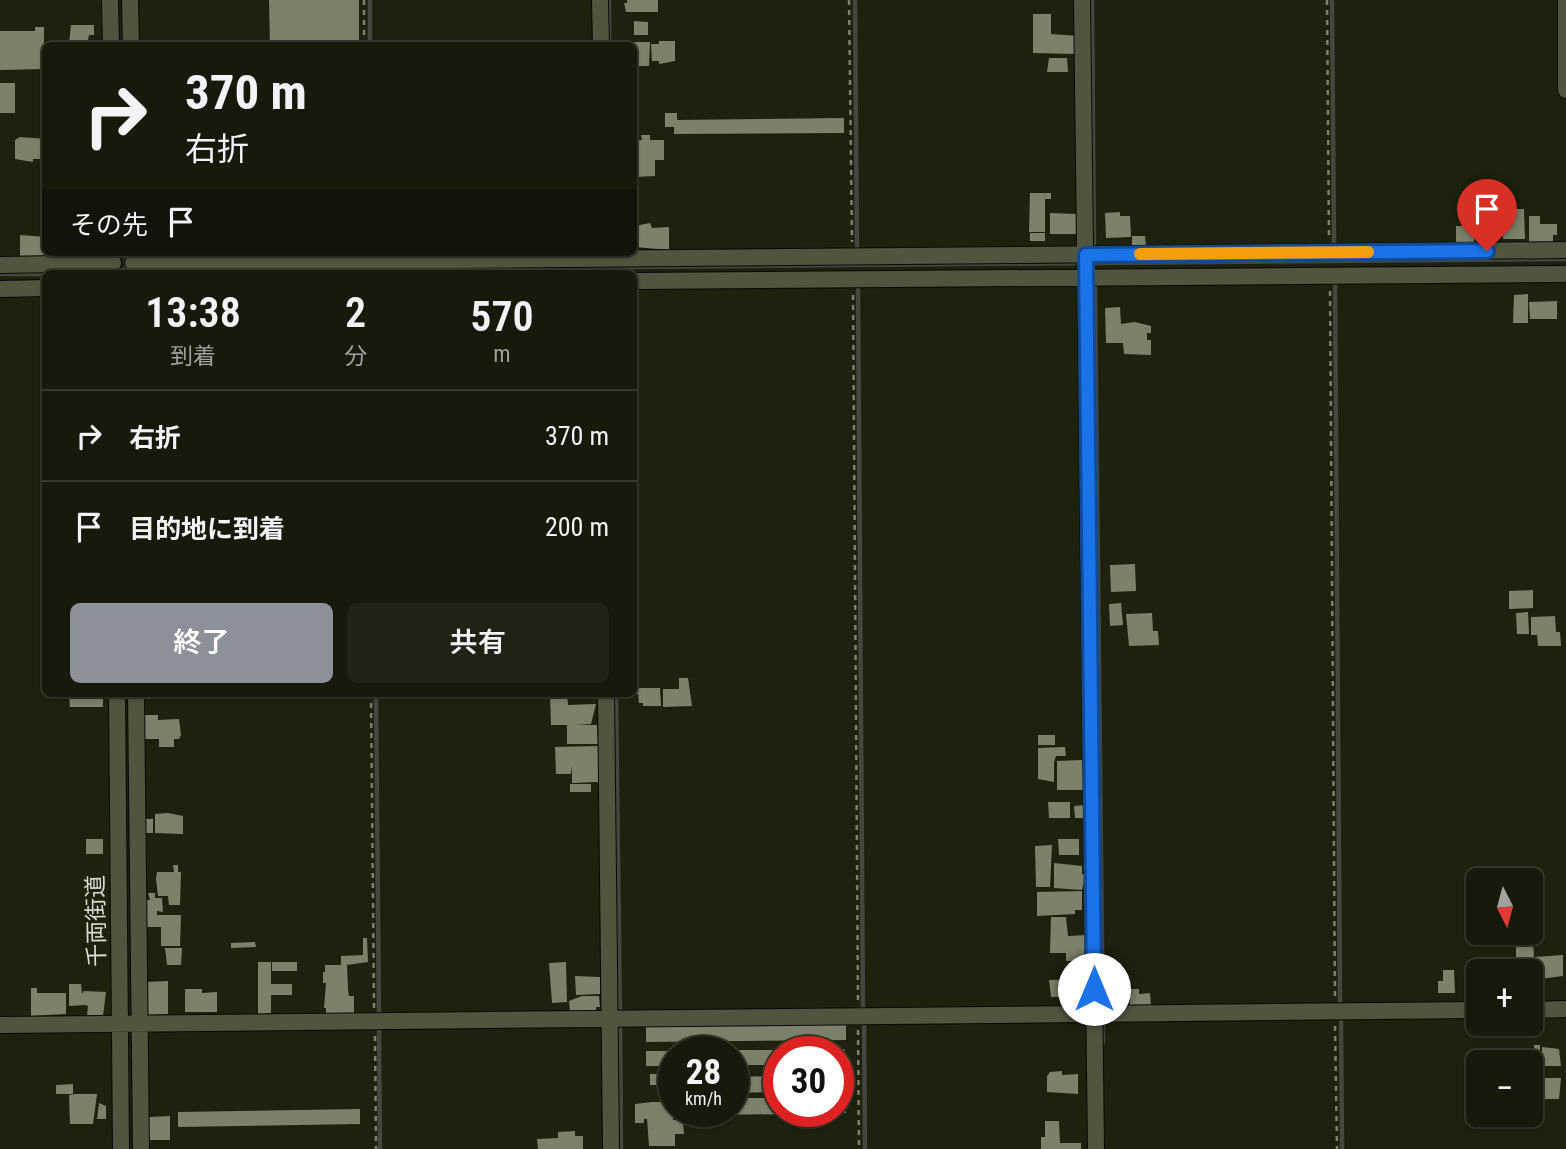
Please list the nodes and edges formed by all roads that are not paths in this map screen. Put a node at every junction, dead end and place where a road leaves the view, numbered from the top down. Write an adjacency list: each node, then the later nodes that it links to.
1 (110, 0): 6 (street)
2 (130, 0): 7 (street)
3 (600, 0): 8 (street)
4 (1083, 0): 16 (street)
5 (1566, 0): 9 (street)
6 (111, 42)
7 (131, 42)
8 (601, 42)
9 (1566, 90)
10 (1566, 250): 14 (street)
11 (605, 261): 17 (street); 18 (street)
12 (113, 263): 15 (street)
13 (133, 263): 18 (street)
14 (1329, 263): 16 (street); 16 (street); 19 (street)
15 (0, 265)
16 (1086, 265): 17 (street); 17 (street); 29 (street)
17 (854, 266): 20 (street)
18 (365, 267)
19 (1566, 274)
20 (637, 281)
21 (42, 288): 22 (street)
22 (0, 289)
23 (117, 697): 31 (street, 千両街道)
24 (136, 697): 31 (street)
25 (606, 697): 30 (street)
26 (1566, 1009): 28 (street)
27 (1466, 1010): 29 (street)
28 (1543, 1010)
29 (1100, 1015): 30 (street); 36 (street)
30 (616, 1019): 31 (street); 35 (street)
31 (131, 1024): 32 (street); 33 (street, 千両街道); 34 (street)
32 (0, 1025)
33 (121, 1149)
34 (141, 1149)
35 (611, 1149)
36 (1096, 1149)

